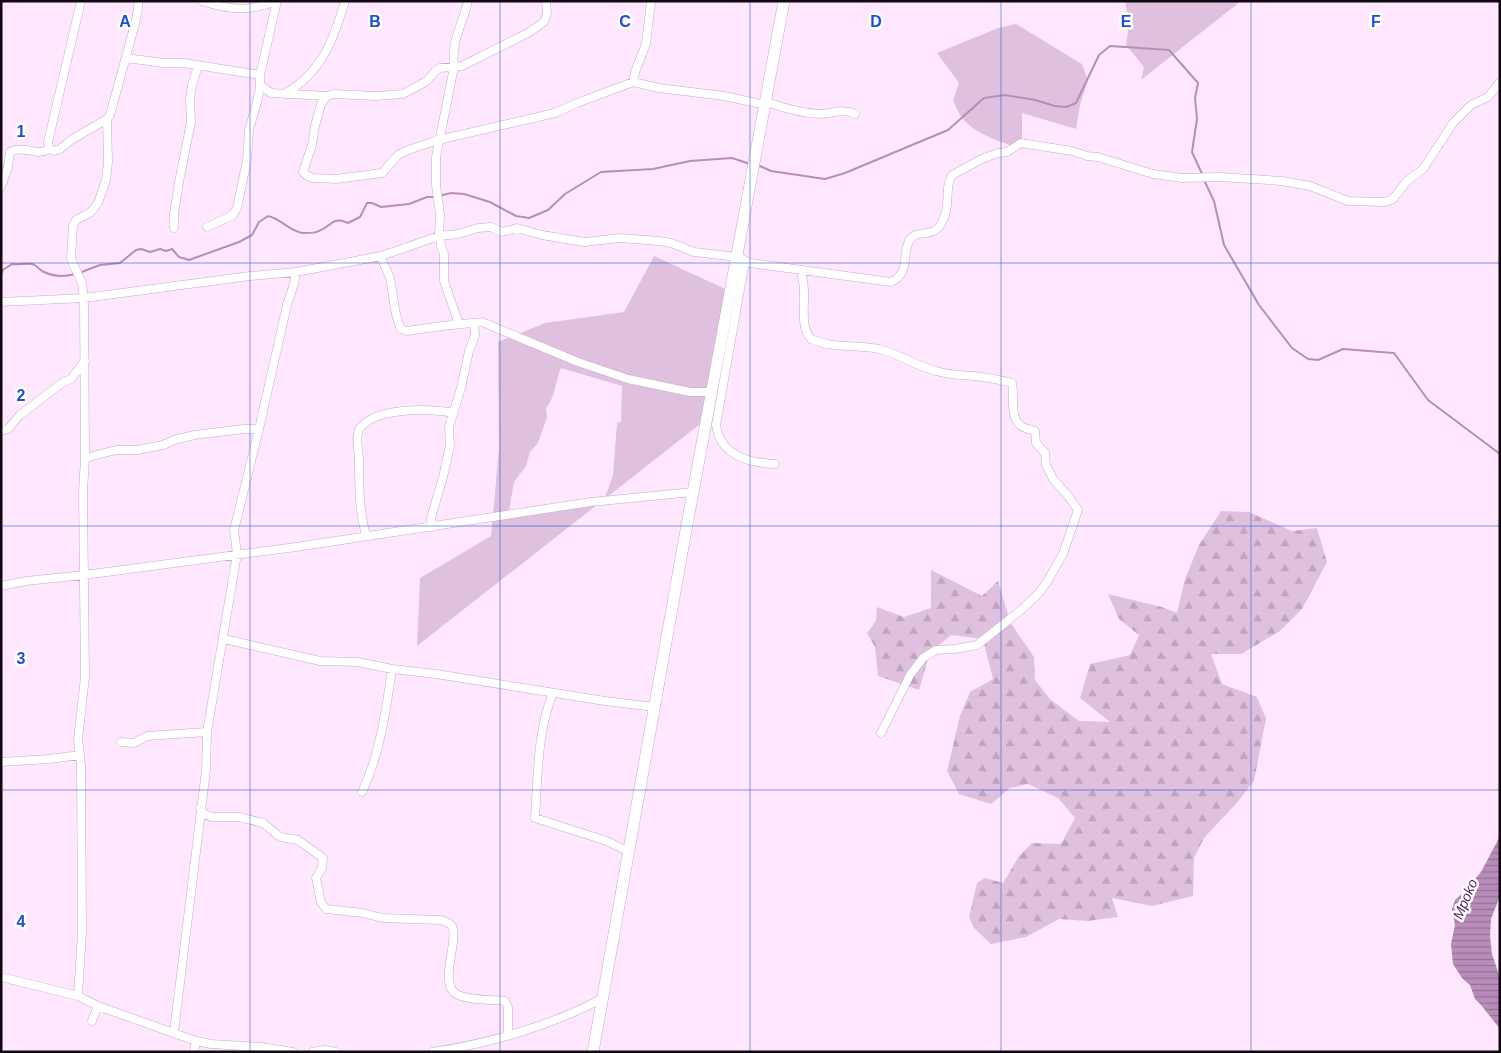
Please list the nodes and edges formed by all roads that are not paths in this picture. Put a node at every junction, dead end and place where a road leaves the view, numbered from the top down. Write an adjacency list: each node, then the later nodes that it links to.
1 (81, 1): 23 (street)
2 (139, 1): 10 (street)
3 (202, 1): 4 (street)
4 (276, 1): 13 (street)
5 (345, 1): 17 (street)
6 (468, 1): 12 (street)
7 (546, 1): 12 (street)
8 (652, 1): 14 (street)
9 (784, 1): 19 (main road)
10 (127, 58): 11 (street); 21 (street)
11 (198, 66): 13 (street); 26 (street)
12 (454, 67): 18 (street); 22 (street)
13 (260, 75): 16 (street)
14 (633, 82): 19 (street); 22 (street)
15 (1500, 82): 30 (street)
16 (260, 85): 17 (street); 25 (street)
17 (284, 94): 18 (street)
18 (327, 96): 22 (street)
19 (766, 103): 20 (street); 29 (main road)
20 (855, 114)
21 (107, 119): 23 (street); 32 (street)
22 (438, 140): 27 (street)
23 (50, 149): 24 (street)
24 (1, 187)
25 (207, 227)
26 (174, 228)
27 (440, 236): 28 (street); 29 (street); 35 (street)
28 (380, 256): 31 (street); 35 (street)
29 (741, 259): 30 (street); 37 (main road); 42 (street)
30 (801, 270): 54 (street)
31 (296, 272): 32 (street); 39 (street)
32 (84, 298): 33 (street); 36 (street)
33 (1, 302)
34 (474, 323): 35 (street); 37 (street); 38 (street)
35 (460, 324)
36 (85, 361): 40 (street); 41 (street)
37 (712, 392): 43 (main road)
38 (454, 413): 44 (street); 45 (street)
39 (260, 429): 41 (street); 46 (street)
40 (1, 431)
41 (85, 458): 47 (street)
42 (775, 464)
43 (693, 492): 44 (street); 52 (main road)
44 (432, 527): 45 (street)
45 (366, 536): 46 (street)
46 (237, 554): 47 (street); 49 (street)
47 (84, 575): 48 (street); 56 (street)
48 (1, 586)
49 (224, 640): 50 (street); 53 (street)
50 (392, 669): 51 (street); 58 (street)
51 (553, 693): 52 (street); 60 (street)
52 (655, 707): 60 (main road)
53 (208, 732): 55 (street); 59 (street)
54 (881, 733)
55 (121, 742)
56 (80, 755): 57 (street); 62 (street)
57 (1, 762)
58 (362, 792)
59 (200, 808): 66 (street); 67 (street)
60 (629, 852): 63 (main road)
61 (1, 978): 62 (street)
62 (78, 996): 64 (street)
63 (603, 998): 67 (street); 74 (main road)
64 (98, 1006): 65 (street); 66 (street)
65 (92, 1021)
66 (174, 1032): 68 (street)
67 (508, 1035): 73 (street)
68 (196, 1041): 69 (street); 70 (street)
69 (194, 1052)
70 (293, 1052)
71 (312, 1052): 72 (street)
72 (336, 1052)
73 (432, 1052)
74 (593, 1052)

